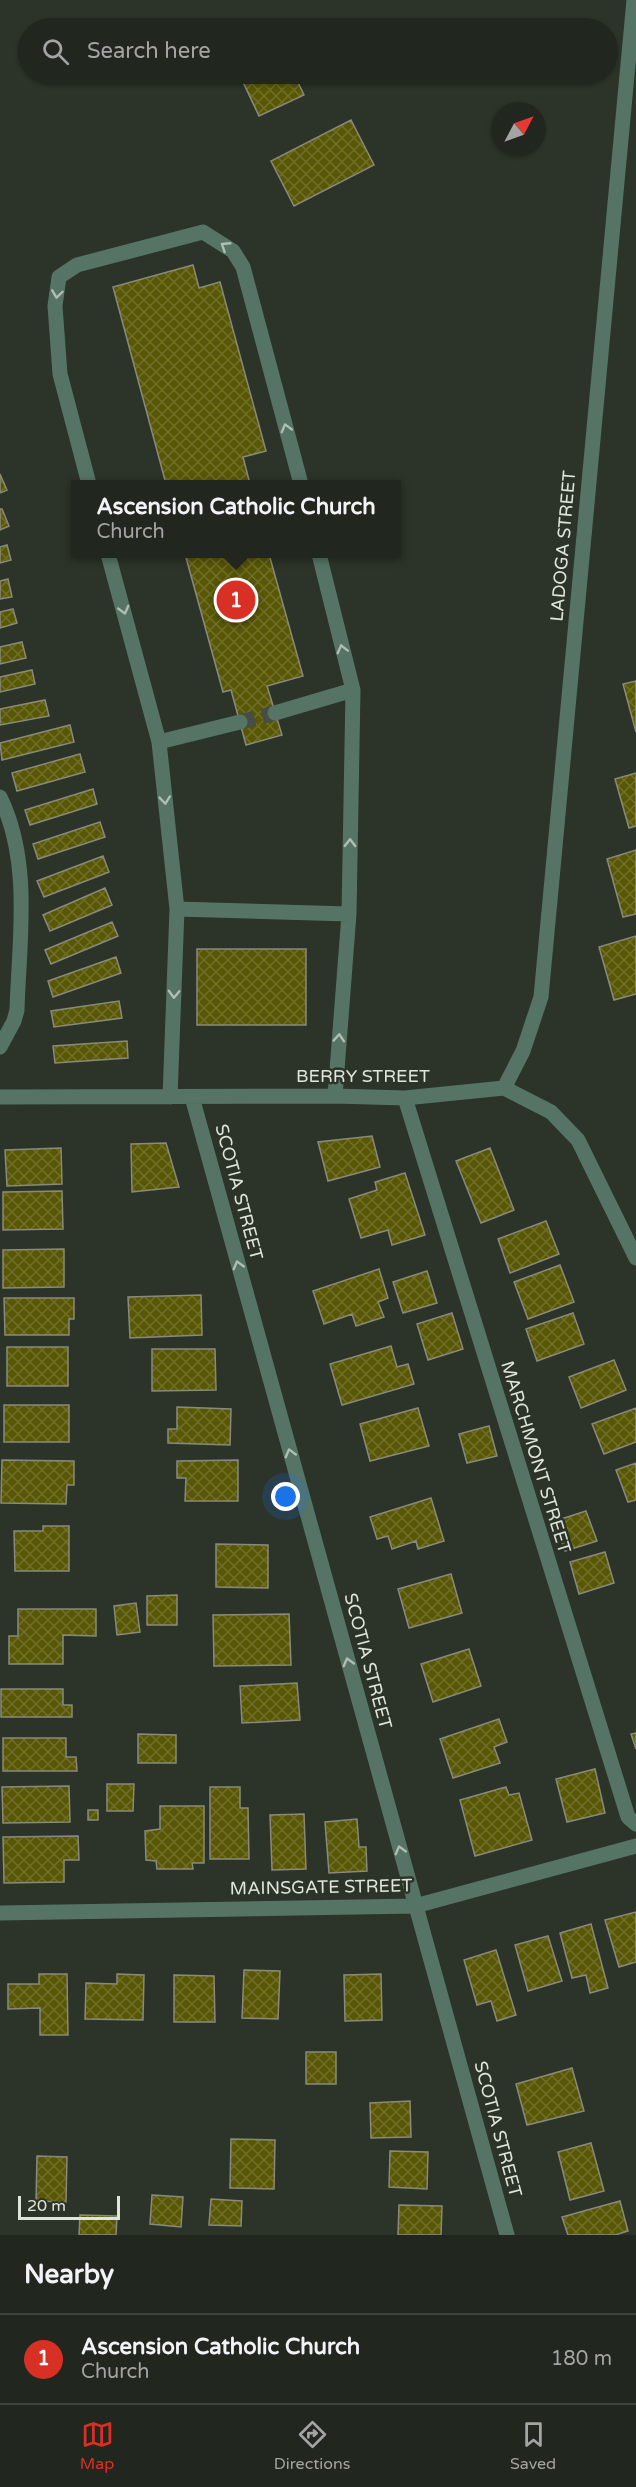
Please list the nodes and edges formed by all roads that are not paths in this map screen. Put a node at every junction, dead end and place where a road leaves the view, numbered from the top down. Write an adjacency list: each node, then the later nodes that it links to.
1 (634, 0): 14 (street, LADOGA STREET)
2 (89, 480): 3 (street, one-way to 2)
3 (300, 480)
4 (109, 558): 9 (street, one-way to 9)
5 (320, 558): 6 (street, one-way to 5)
6 (352, 690): 7 (street); 12 (street, one-way to 6)
7 (275, 713)
8 (240, 722): 9 (street)
9 (159, 742): 11 (street, one-way to 11)
10 (0, 797): 13 (street)
11 (177, 909): 12 (street); 17 (street, one-way to 17)
12 (349, 914): 15 (street, one-way to 12)
13 (0, 1047)
14 (504, 1088): 19 (street, BERRY STREET); 20 (street)
15 (335, 1096): 18 (street, BERRY STREET); 19 (street, BERRY STREET)
16 (0, 1097): 17 (street, BERRY STREET)
17 (170, 1097): 18 (street, BERRY STREET)
18 (192, 1097): 23 (street, SCOTIA STREET, one-way to 18)
19 (405, 1098): 21 (street, MARCHMONT STREET)
20 (636, 1258)
21 (636, 1824)
22 (636, 1846): 23 (street, MAINSGATE STREET)
23 (415, 1906): 24 (street, MAINSGATE STREET); 25 (street, SCOTIA STREET)
24 (0, 1913)
25 (507, 2235)

